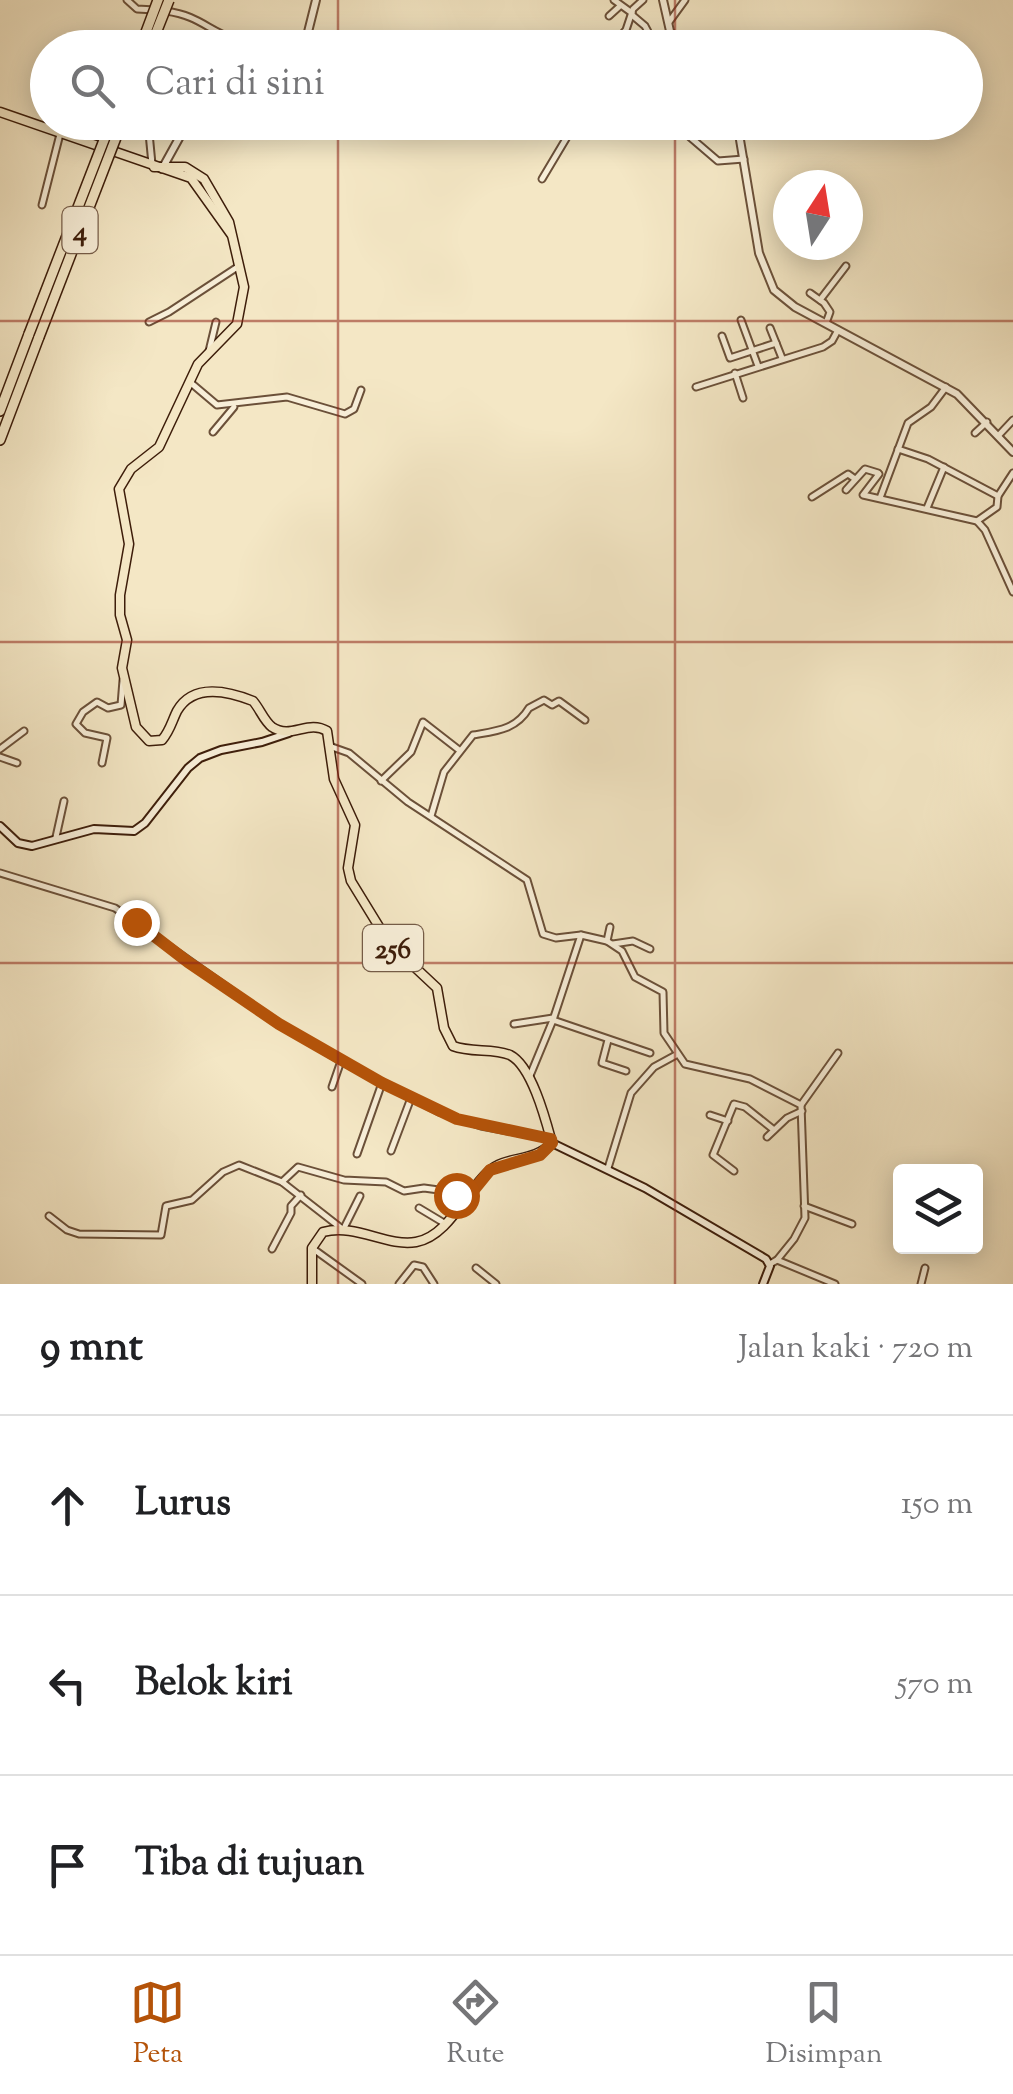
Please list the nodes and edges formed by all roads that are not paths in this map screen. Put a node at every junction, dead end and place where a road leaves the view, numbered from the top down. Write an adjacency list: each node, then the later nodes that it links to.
1 (128, 0): 14 (street)
2 (158, 0): 12 (highway, bridge)
3 (169, 0): 13 (highway, bridge)
4 (316, 0): 15 (main road)
5 (643, 0): 9 (street)
6 (663, 0): 11 (main road)
7 (685, 0): 11 (street)
8 (617, 3): 9 (street); 10 (street)
9 (632, 14): 16 (street); 17 (street)
10 (609, 16)
11 (668, 24): 18 (main road)
12 (147, 30)
13 (157, 30)
14 (217, 30)
15 (308, 30)
16 (626, 30)
17 (646, 30)
18 (670, 30)
19 (0, 112): 20 (main road)
20 (30, 123)
21 (59, 140): 34 (street)
22 (78, 140): 31 (main road)
23 (105, 140): 45 (highway, 4, bridge)
24 (115, 140): 45 (highway, 4, bridge)
25 (150, 140): 31 (street)
26 (176, 140): 31 (main road)
27 (565, 140): 32 (street)
28 (694, 140): 30 (street)
29 (741, 140): 30 (main road)
30 (744, 159): 42 (main road)
31 (158, 166): 33 (main road); 33 (main road)
32 (542, 180)
33 (203, 185): 35 (main road)
34 (42, 205)
35 (241, 265): 40 (street); 48 (main road)
36 (846, 266): 38 (street)
37 (810, 293): 38 (street)
38 (820, 300): 42 (street)
39 (741, 320): 49 (street)
40 (149, 322)
41 (216, 322): 48 (street)
42 (826, 323): 44 (main road)
43 (770, 328): 47 (street)
44 (838, 330): 50 (street); 55 (main road)
45 (34, 336): 59 (highway, 4); 65 (highway, 4)
46 (722, 336): 49 (street)
47 (776, 343): 49 (street); 50 (street)
48 (209, 351): 53 (main road)
49 (754, 351): 51 (street)
50 (782, 358): 51 (street)
51 (758, 366): 52 (street)
52 (734, 374): 54 (street); 57 (street)
53 (188, 381): 58 (street); 79 (main road)
54 (696, 387)
55 (946, 388): 61 (main road); 66 (street)
56 (361, 390): 58 (street)
57 (743, 398)
58 (236, 404): 62 (street)
59 (0, 412)
60 (1013, 420): 64 (street)
61 (987, 422): 63 (street); 64 (main road)
62 (213, 432)
63 (975, 433)
64 (998, 436): 67 (main road)
65 (0, 440)
66 (898, 449): 68 (street); 70 (street)
67 (1013, 452)
68 (944, 467): 73 (street); 76 (street)
69 (1013, 473): 73 (street)
70 (882, 475): 71 (street); 75 (street); 75 (street)
71 (856, 479): 72 (street); 74 (street)
72 (846, 490)
73 (998, 496): 77 (street)
74 (812, 497)
75 (880, 498): 76 (street)
76 (927, 508): 77 (street)
77 (977, 521): 78 (street)
78 (1013, 592)
79 (124, 677): 81 (main road); 90 (street)
80 (585, 720): 86 (street)
81 (272, 727): 83 (main road); 84 (main road)
82 (24, 732): 87 (street)
83 (289, 732): 84 (main road); 85 (main road)
84 (262, 742): 95 (main road)
85 (332, 747): 91 (street); 109 (main road, 256)
86 (461, 748): 91 (street); 93 (street)
87 (0, 749)
88 (0, 758): 89 (street)
89 (17, 763)
90 (102, 764)
91 (381, 781): 93 (street)
92 (64, 800): 95 (street)
93 (432, 816): 98 (street)
94 (0, 826): 95 (main road)
95 (56, 837)
96 (0, 873): 107 (street)
97 (610, 926): 99 (street)
98 (581, 935): 99 (street); 101 (street)
99 (610, 943): 100 (street); 106 (street)
100 (650, 948)
101 (553, 1019): 102 (street); 103 (street); 109 (street)
102 (514, 1024)
103 (608, 1040): 105 (street); 108 (street)
104 (838, 1052): 113 (street)
105 (650, 1053)
106 (676, 1054): 113 (street); 121 (street)
107 (342, 1061): 110 (street); 111 (street)
108 (626, 1071)
109 (528, 1078): 118 (main road)
110 (382, 1083): 112 (street); 120 (street)
111 (332, 1087)
112 (411, 1098): 118 (street); 119 (street)
113 (802, 1108): 116 (street); 127 (street)
114 (710, 1115): 115 (street)
115 (728, 1121): 116 (street); 122 (street)
116 (774, 1130): 117 (street)
117 (767, 1137)
118 (552, 1141): 121 (main road); 126 (main road)
119 (392, 1150)
120 (357, 1154)
121 (608, 1168): 135 (main road)
122 (734, 1171)
123 (282, 1182): 124 (street); 126 (street); 129 (street)
124 (301, 1195): 132 (street); 134 (street)
125 (360, 1196): 132 (street)
126 (464, 1202): 130 (main road)
127 (804, 1206): 131 (street); 135 (street)
128 (418, 1208): 130 (street)
129 (50, 1216)
130 (444, 1223): 132 (main road)
131 (852, 1224)
132 (342, 1228): 133 (main road)
133 (312, 1248): 139 (main road); 140 (street)
134 (272, 1250)
135 (773, 1262): 143 (main road); 144 (street)
136 (476, 1268): 142 (street)
137 (925, 1268): 145 (street)
138 (432, 1283): 141 (street)
139 (312, 1284)
140 (362, 1284)
141 (399, 1284)
142 (496, 1284)
143 (762, 1284)
144 (835, 1284)
145 (920, 1284)

